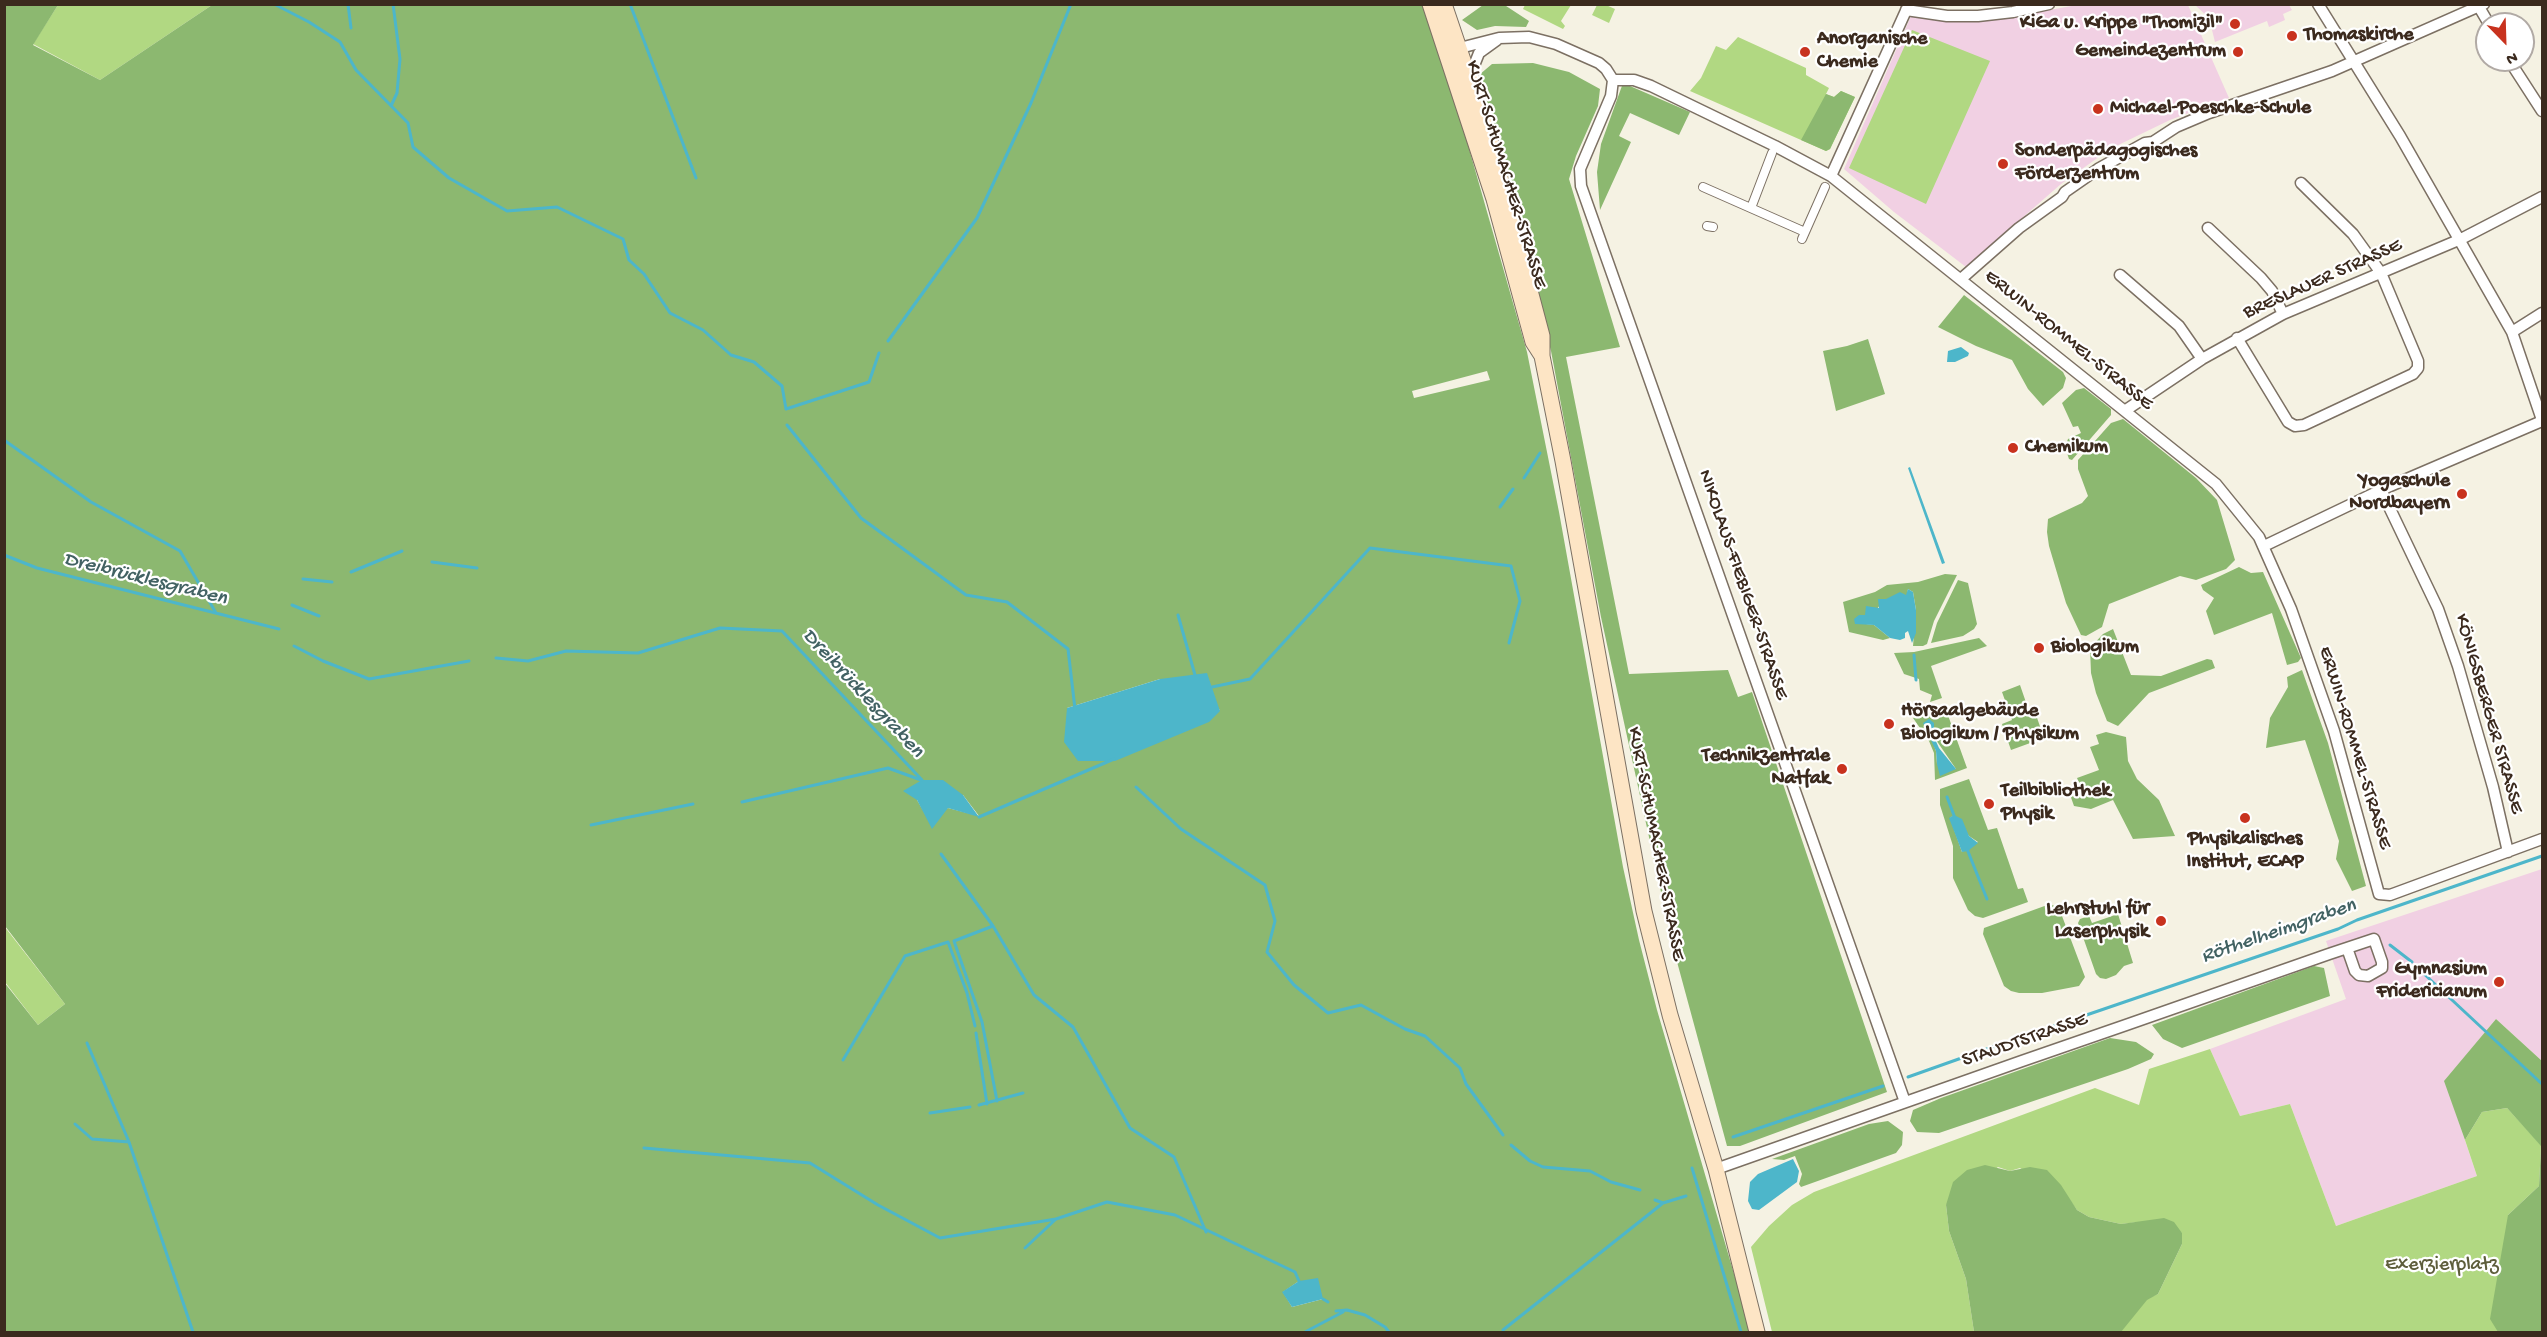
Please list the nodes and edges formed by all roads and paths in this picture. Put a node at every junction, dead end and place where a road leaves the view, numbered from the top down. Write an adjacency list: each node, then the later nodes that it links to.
1 (1430, 4): 8 (main road, KURT-SCHUMACHER-STRASSE)
2 (1444, 4): 8 (main road, KURT-SCHUMACHER-STRASSE)
3 (2049, 4): 6 (street)
4 (2318, 4): 9 (street)
5 (2482, 6): 9 (street)
6 (1907, 7): 15 (street)
7 (1499, 38): 8 (street); 11 (street); 12 (street)
8 (1453, 50): 12 (main road, KURT-SCHUMACHER-STRASSE); 30 (main road, KURT-SCHUMACHER-STRASSE)
9 (2353, 63): 22 (street); 25 (street)
10 (2517, 72): 13 (street)
11 (1613, 80): 15 (street, ERWIN-ROMMEL-STRASSE); 39 (street, NIKOLAUS-FIEBIGER-STRASSE)
12 (1475, 95): 30 (main road, KURT-SCHUMACHER-STRASSE)
13 (2542, 111)
14 (1772, 153): 20 (street)
15 (1831, 176): 25 (street, ERWIN-ROMMEL-STRASSE)
16 (2301, 183): 23 (street)
17 (1705, 187): 20 (street)
18 (1824, 191): 20 (street)
19 (2542, 196): 22 (street, BRESLAUER STRASSE)
20 (1755, 212)
21 (2208, 228): 27 (street)
22 (2461, 239): 23 (street, BRESLAUER STRASSE); 28 (street)
23 (2381, 273): 27 (street, BRESLAUER STRASSE); 29 (street)
24 (2120, 275): 31 (street)
25 (1961, 279): 32 (street, ERWIN-ROMMEL-STRASSE)
26 (2542, 313): 28 (street)
27 (2283, 314): 29 (street, BRESLAUER STRASSE)
28 (2512, 332): 33 (street)
29 (2237, 338): 31 (street, BRESLAUER STRASSE)
30 (1542, 356): 40 (main road, KURT-SCHUMACHER-STRASSE)
31 (2202, 358): 32 (street, BRESLAUER STRASSE)
32 (2126, 410): 35 (street, ERWIN-ROMMEL-STRASSE)
33 (2542, 421): 34 (street)
34 (2380, 490): 35 (street); 37 (street, KÖNIGSBERGER STRASSE)
35 (2265, 546): 37 (street, ERWIN-ROMMEL-STRASSE)
36 (2542, 839): 37 (street)
37 (2508, 852)
38 (2346, 948): 39 (street, STAUDTSTRASSE)
39 (1905, 1102): 40 (street, STAUDTSTRASSE)
40 (1716, 1169): 41 (main road, KURT-SCHUMACHER-STRASSE)
41 (1757, 1332)

